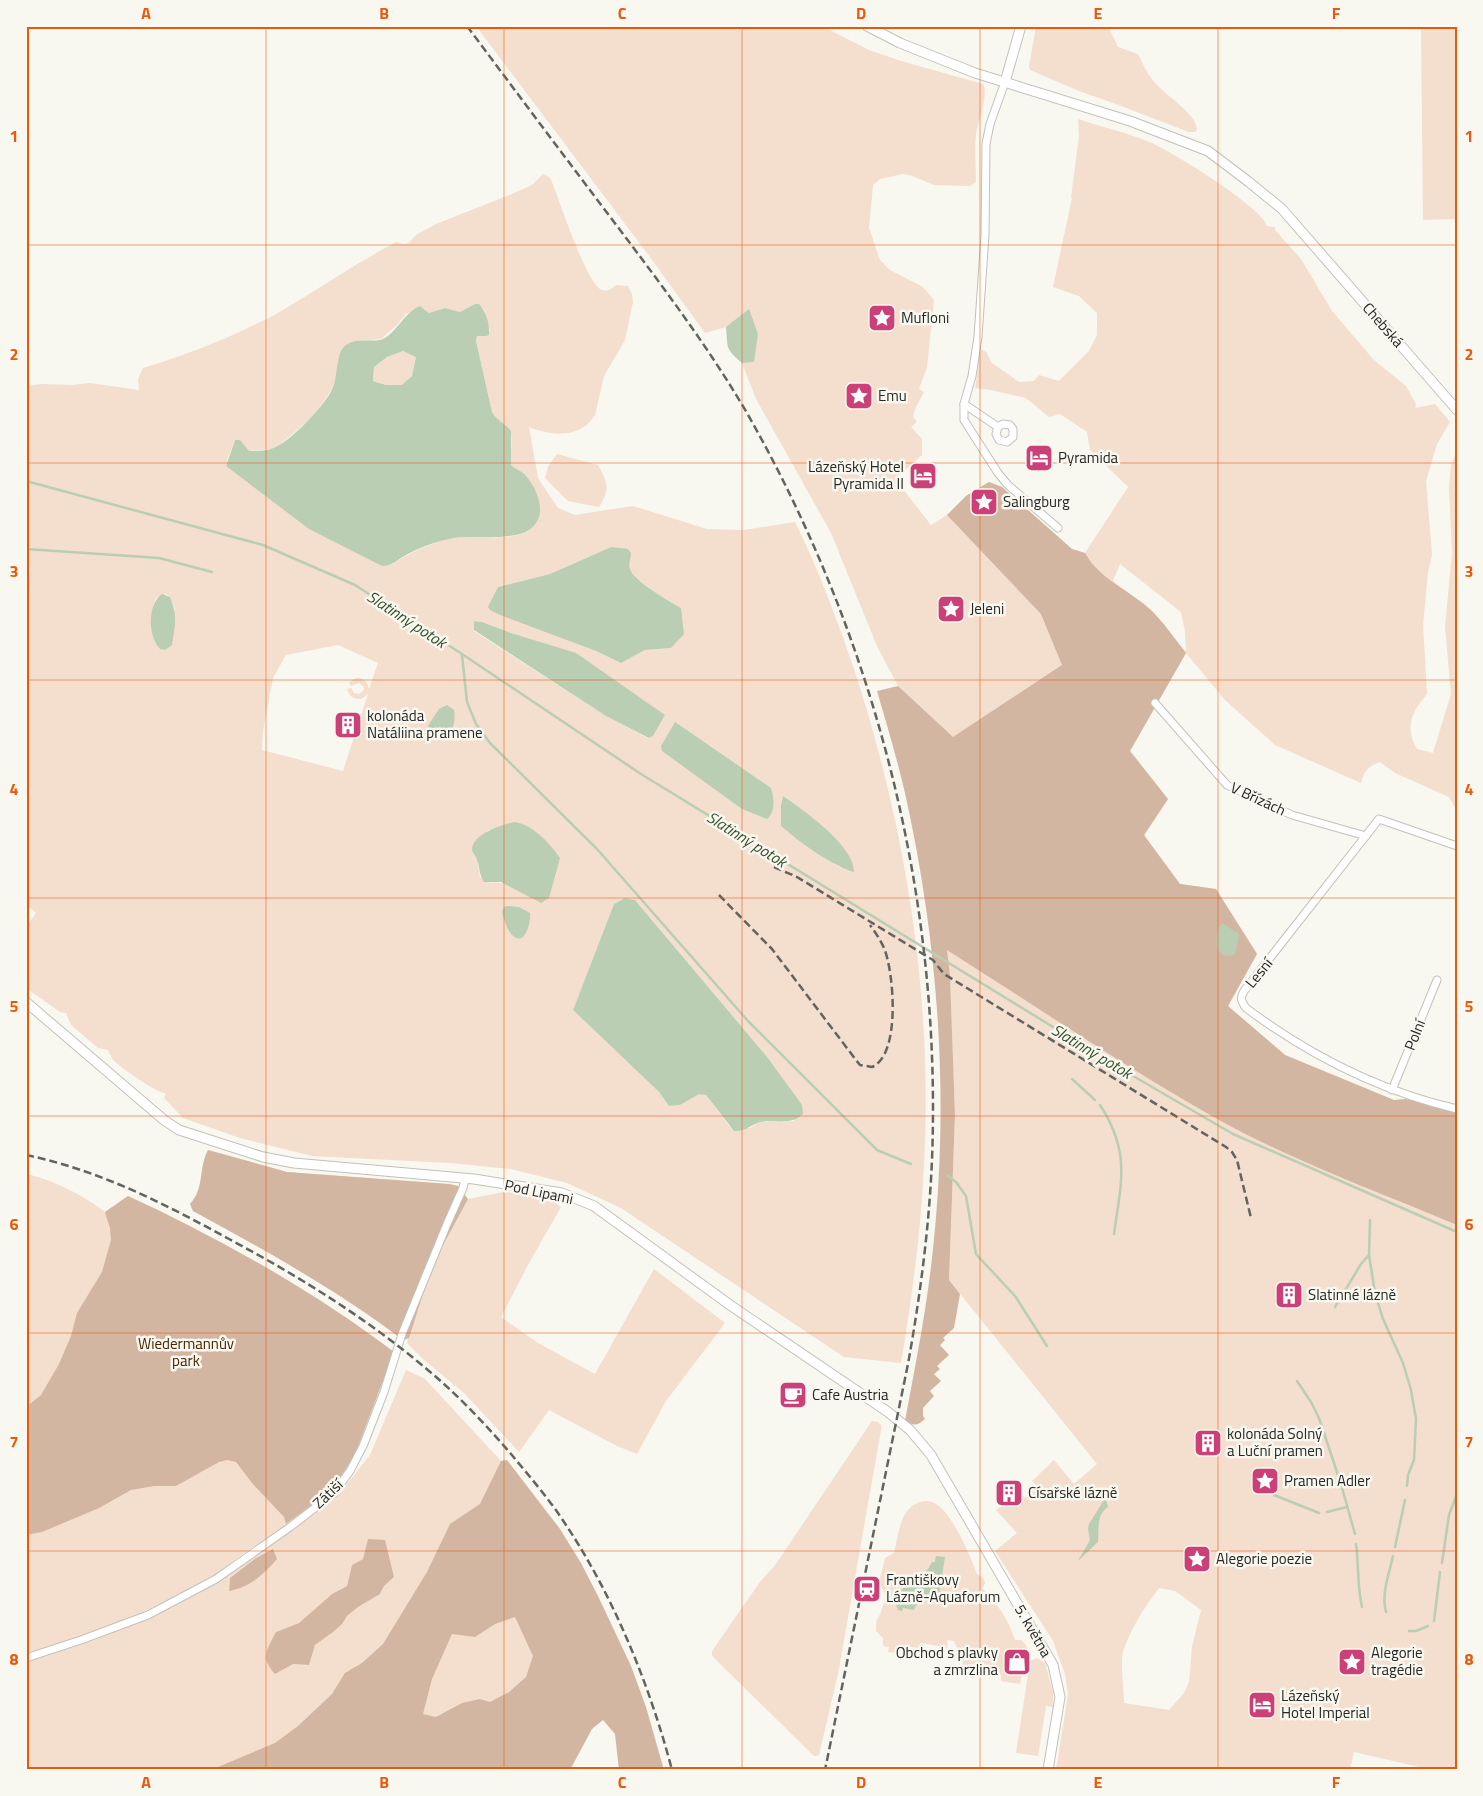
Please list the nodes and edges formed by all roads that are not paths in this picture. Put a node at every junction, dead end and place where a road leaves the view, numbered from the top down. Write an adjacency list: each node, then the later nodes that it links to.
1 (867, 26): 3 (street, Chebská)
2 (1021, 26): 3 (street)
3 (1005, 82): 4 (street); 5 (street, Chebská)
4 (964, 404): 6 (street); 7 (street)
5 (1457, 410)
6 (998, 428)
7 (1058, 528)
8 (1155, 703): 9 (street, V Břízách)
9 (1366, 836): 10 (street, Lesní); 13 (street, Lesní)
10 (1457, 846)
11 (1437, 980): 13 (street, Polní)
12 (26, 1002): 15 (street, Pod Lipami)
13 (1392, 1090): 14 (street, Lesní)
14 (1457, 1109)
15 (465, 1179): 16 (street, Pod Lipami); 17 (street, Zátiší)
16 (910, 1430): 18 (street, 5. května)
17 (26, 1658)
18 (1048, 1770)

